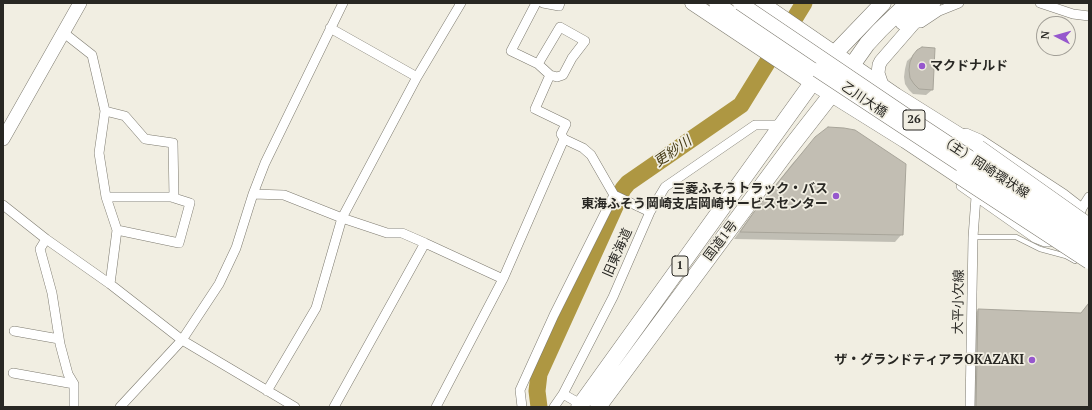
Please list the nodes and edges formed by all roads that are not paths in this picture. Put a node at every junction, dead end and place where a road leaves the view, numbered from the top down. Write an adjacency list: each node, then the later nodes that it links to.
1 (80, 3): 20 (street)
2 (343, 3): 19 (street)
3 (461, 3): 26 (street)
4 (536, 3): 22 (street)
5 (544, 3): 6 (street)
6 (560, 3)
7 (692, 3): 25 (main road, 26)
8 (716, 3): 25 (main road, 26)
9 (740, 3): 47 (main road, （主）岡崎環状線 / 26, bridge)
10 (762, 3): 21 (main road, 26)
11 (883, 3): 21 (highway, 国道1号 / 1)
12 (908, 3): 23 (highway, 国道1号 / 1)
13 (924, 3): 23 (highway)
14 (934, 3): 18 (street)
15 (959, 3): 18 (street)
16 (1040, 3): 17 (street)
17 (1089, 16)
18 (914, 23): 27 (street)
19 (330, 28): 26 (street); 35 (street)
20 (64, 33): 29 (street); 32 (street)
21 (835, 53): 23 (main road, 26); 25 (highway, 国道1号 / 1)
22 (538, 64): 24 (street); 24 (street)
23 (855, 67): 27 (main road, 26); 28 (highway, 国道1号 / 1)
24 (550, 75): 33 (street)
25 (814, 76): 28 (main road, 26); 31 (highway, 国道1号 / 1); 50 (main road, 乙川大橋 / 26, bridge)
26 (417, 77): 43 (street)
27 (882, 86): 30 (main road, 26)
28 (834, 96): 34 (main road, 26); 69 (highway, 国道1号 / 1)
29 (105, 111): 37 (street); 39 (street)
30 (930, 117): 40 (street); 44 (main road, 26, bridge)
31 (782, 125): 42 (street, 旧東海道); 61 (highway, 国道1号 / 1)
32 (3, 138)
33 (564, 139): 36 (street); 52 (street)
34 (905, 141): 38 (street); 51 (main road, 26, bridge)
35 (253, 194): 43 (street); 56 (street)
36 (614, 195): 42 (street); 67 (street)
37 (106, 197): 39 (street); 45 (street)
38 (976, 197): 40 (street); 46 (street, 大平小欠線)
39 (174, 198): 45 (street)
40 (1087, 202)
41 (3, 205): 48 (street)
42 (650, 212): 60 (street, 旧東海道)
43 (342, 218): 49 (street); 59 (street)
44 (1089, 224)
45 (117, 230): 53 (street)
46 (973, 237): 51 (lane); 70 (street, 大平小欠線)
47 (1089, 237)
48 (46, 239): 53 (street); 55 (street)
49 (425, 243): 52 (street); 65 (street)
50 (1089, 252)
51 (1083, 262)
52 (503, 280): 66 (street)
53 (110, 284): 56 (street)
54 (14, 331): 55 (street)
55 (59, 339): 58 (street)
56 (182, 340): 59 (street); 63 (street)
57 (13, 373): 58 (street)
58 (74, 384): 62 (street)
59 (267, 391): 64 (street)
60 (563, 394): 61 (street); 68 (street, 旧東海道)
61 (582, 406)
62 (74, 407)
63 (120, 407)
64 (295, 407)
65 (334, 407)
66 (436, 407)
67 (522, 407)
68 (554, 407)
69 (598, 407)
70 (970, 407)

